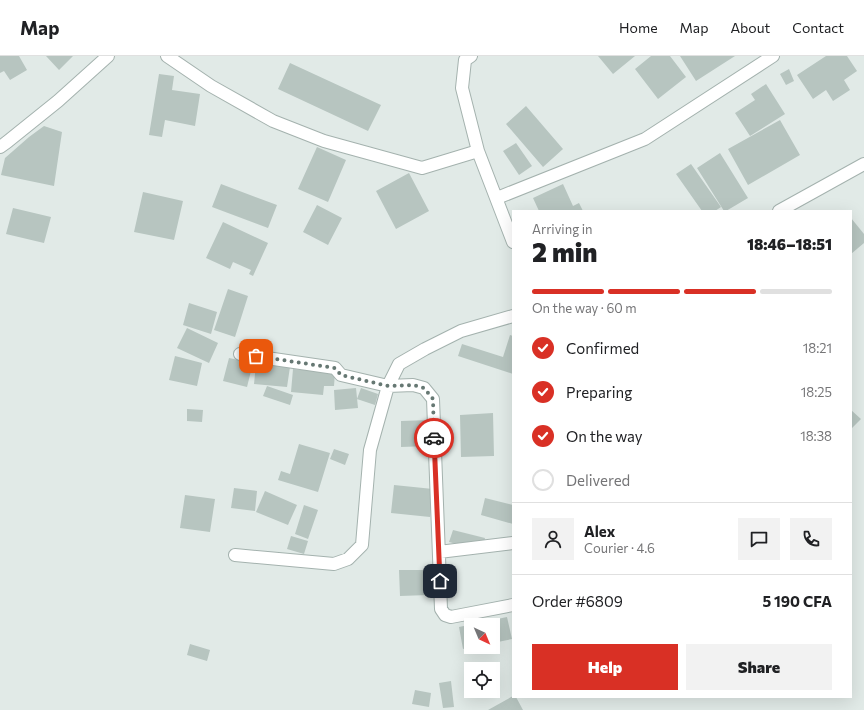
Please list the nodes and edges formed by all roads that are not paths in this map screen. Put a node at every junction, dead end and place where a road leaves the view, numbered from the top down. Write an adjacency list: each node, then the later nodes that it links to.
1 (108, 56): 6 (street)
2 (167, 56): 7 (street)
3 (773, 56): 5 (street)
4 (466, 57): 7 (street)
5 (759, 60): 9 (street)
6 (0, 147)
7 (478, 151): 9 (street)
8 (864, 164): 10 (street)
9 (497, 198): 11 (street)
10 (781, 210)
11 (512, 239)
12 (512, 316): 14 (street)
13 (240, 354): 14 (street)
14 (388, 386): 16 (street); 17 (street)
15 (512, 543): 16 (street)
16 (439, 552): 18 (street)
17 (235, 555)
18 (512, 605)

